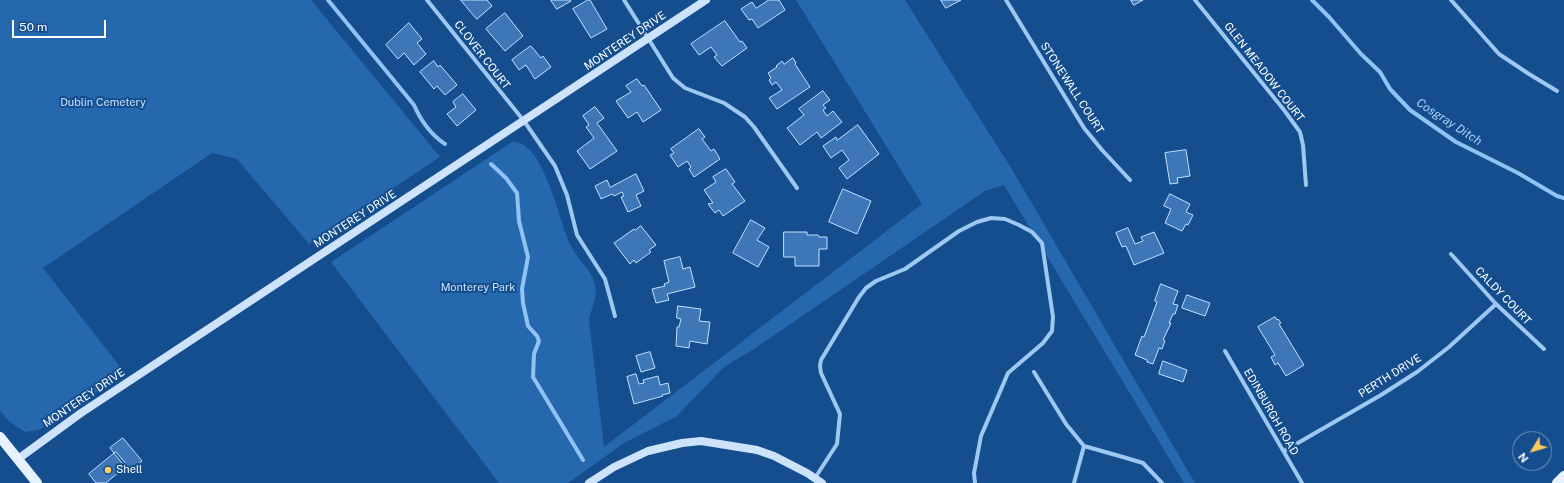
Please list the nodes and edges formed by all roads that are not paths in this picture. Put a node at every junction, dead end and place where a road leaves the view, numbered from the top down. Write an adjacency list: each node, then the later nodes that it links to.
1 (427, 0): 9 (street, CLOVER COURT)
2 (624, 0): 7 (street)
3 (706, 0): 7 (street, MONTEREY DRIVE)
4 (1006, 0): 10 (street, STONEWALL COURT)
5 (1195, 0): 11 (street, GLEN MEADOW COURT)
6 (1451, 0): 8 (street)
7 (648, 39): 9 (street, MONTEREY DRIVE); 12 (street)
8 (1557, 91)
9 (524, 121): 15 (street, CLOVER COURT); 22 (street, MONTEREY DRIVE)
10 (1130, 180)
11 (1306, 185)
12 (797, 188)
13 (1451, 254): 14 (street, CALDY COURT)
14 (1496, 304): 16 (street, CALDY COURT); 21 (street, PERTH DRIVE)
15 (615, 316)
16 (1544, 349)
17 (1225, 351): 21 (street, EDINBURGH ROAD)
18 (1034, 372): 20 (street)
19 (0, 437): 22 (main road)
20 (1084, 446): 29 (street); 30 (street)
21 (1284, 451): 31 (street, EDINBURGH ROAD)
22 (18, 459): 25 (main road)
23 (1564, 476): 32 (main road)
24 (815, 478): 26 (street); 27 (street); 28 (street)
25 (37, 483)
26 (589, 483)
27 (822, 483)
28 (975, 483)
29 (1074, 483)
30 (1162, 483)
31 (1302, 483)
32 (1556, 483)

